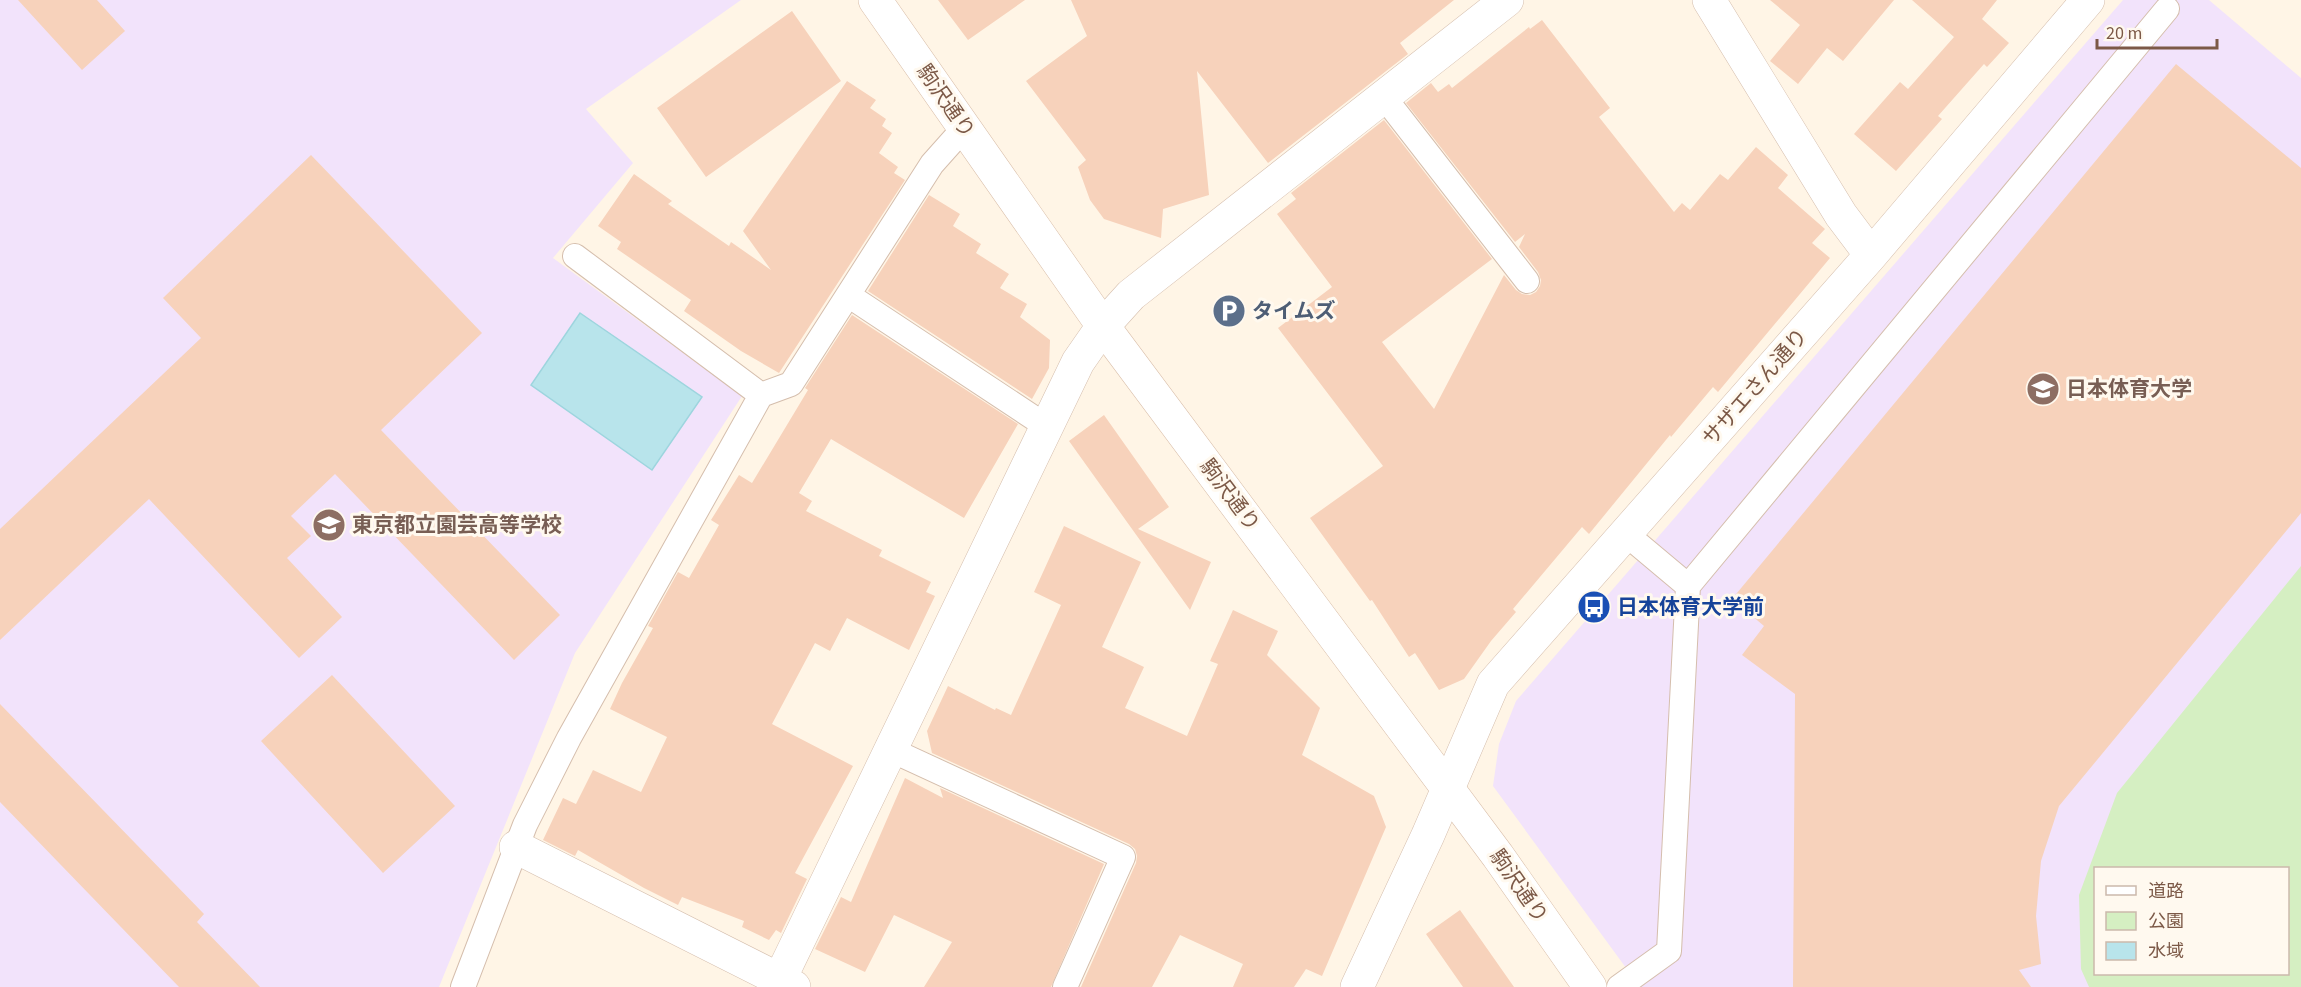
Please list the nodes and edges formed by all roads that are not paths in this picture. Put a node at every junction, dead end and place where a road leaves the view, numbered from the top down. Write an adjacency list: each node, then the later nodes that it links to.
1 (875, 0): 7 (street, 駒沢通り)
2 (1507, 0): 6 (street)
3 (1708, 0): 8 (street)
4 (2088, 0): 8 (street, サザエさん通り)
5 (2167, 9): 16 (lane)
6 (1384, 97): 10 (lane); 12 (street)
7 (965, 127): 11 (lane); 12 (street, 駒沢通り)
8 (1871, 255): 15 (street, サザエさん通り)
9 (575, 256): 13 (lane)
10 (1527, 281)
11 (848, 295): 13 (lane); 14 (lane)
12 (1103, 326): 14 (street); 18 (street, 駒沢通り)
13 (761, 395): 19 (lane)
14 (1046, 426): 17 (street)
15 (1626, 534): 16 (lane); 18 (street, サザエさん通り)
16 (1688, 586): 25 (lane)
17 (889, 748): 20 (street); 22 (lane)
18 (1448, 788): 23 (street, サザエさん通り); 24 (street, 駒沢通り)
19 (516, 847): 20 (street); 21 (lane)
20 (783, 984)
21 (463, 987)
22 (1065, 987)
23 (1357, 987)
24 (1590, 987)
25 (1619, 987)

